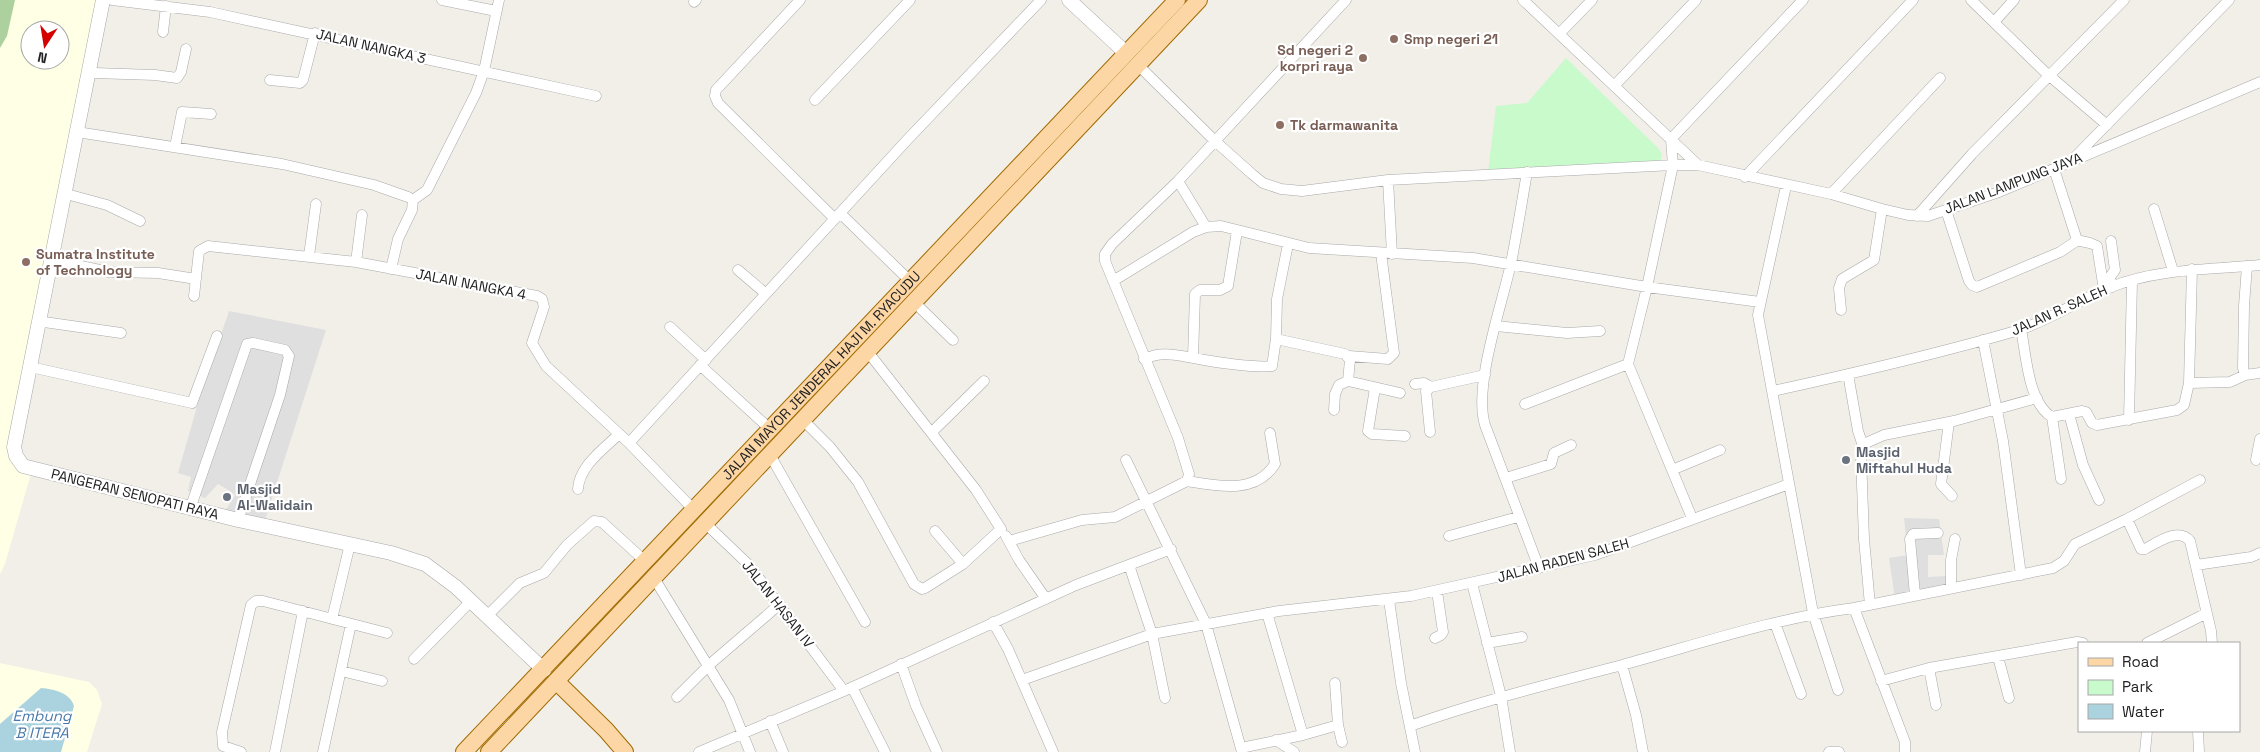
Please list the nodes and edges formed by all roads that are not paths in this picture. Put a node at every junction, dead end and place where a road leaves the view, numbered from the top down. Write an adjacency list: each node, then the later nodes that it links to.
1 (103, 0): 38 (street)
2 (110, 0): 21 (street, JALAN NANGKA 3); 30 (street)
3 (442, 0): 22 (street)
4 (500, 0): 22 (street)
5 (800, 0): 62 (street)
6 (910, 0): 37 (street)
7 (1041, 0): 62 (street)
8 (1069, 0): 28 (street)
9 (1177, 0): 28 (main road, JALAN MAYOR JENDERAL HAJI M. RYACUDU)
10 (1199, 0): 28 (main road, JALAN MAYOR JENDERAL HAJI M. RYACUDU)
11 (1346, 0): 43 (street)
12 (1523, 0): 26 (street)
13 (1592, 0): 26 (street)
14 (1696, 0): 35 (street)
15 (1803, 0): 42 (street)
16 (1913, 0): 50 (street)
17 (1971, 0): 23 (street)
18 (2014, 0): 23 (street)
19 (2124, 0): 31 (street)
20 (2229, 0): 40 (street)
21 (166, 6): 24 (street); 25 (street, JALAN NANGKA 3)
22 (496, 11): 29 (street)
23 (1994, 22): 31 (street)
24 (163, 32)
25 (315, 33): 29 (street, JALAN NANGKA 3); 33 (street)
26 (1560, 34): 35 (street)
27 (186, 48): 30 (street)
28 (1132, 59): 43 (street, JALAN LAMPUNG JAYA); 85 (main road, JALAN MAYOR JENDERAL HAJI M. RYACUDU); 91 (main road, JALAN MAYOR JENDERAL HAJI M. RYACUDU)
29 (484, 71): 36 (street, JALAN NANGKA 3); 56 (street)
30 (94, 73): 38 (street)
31 (2049, 76): 40 (street); 63 (street)
32 (1940, 78): 54 (street)
33 (270, 80)
34 (2259, 81): 45 (street, JALAN LAMPUNG JAYA)
35 (1615, 85): 42 (street)
36 (596, 96)
37 (815, 100)
38 (85, 104): 41 (street)
39 (211, 114): 44 (street)
40 (2106, 125): 45 (street)
41 (80, 132): 44 (street); 55 (street); 147 (street)
42 (1671, 139): 46 (street); 47 (street)
43 (1215, 141): 51 (street, JALAN LAMPUNG JAYA); 52 (street)
44 (175, 147): 56 (street)
45 (2069, 163): 48 (street, JALAN LAMPUNG JAYA)
46 (1673, 165): 47 (street, JALAN LAMPUNG JAYA); 49 (street, JALAN LAMPUNG JAYA); 86 (street)
47 (1698, 165): 50 (street, JALAN LAMPUNG JAYA)
48 (2054, 169): 60 (street, JALAN LAMPUNG JAYA); 67 (street)
49 (1527, 172): 51 (street, JALAN LAMPUNG JAYA); 75 (street)
50 (1745, 177): 53 (street, JALAN LAMPUNG JAYA)
51 (1388, 180): 71 (street)
52 (1178, 181): 65 (street); 83 (street)
53 (1786, 186): 54 (street, JALAN LAMPUNG JAYA); 90 (street)
54 (1831, 194): 58 (street, JALAN LAMPUNG JAYA)
55 (70, 195): 64 (street); 73 (street)
56 (413, 200): 78 (street)
57 (316, 204): 72 (street)
58 (1882, 209): 63 (street, JALAN LAMPUNG JAYA); 92 (street)
59 (2154, 209): 81 (street)
60 (1946, 210): 63 (street, JALAN LAMPUNG JAYA); 67 (street)
61 (362, 214): 74 (street)
62 (838, 216): 85 (street); 88 (street)
63 (1917, 216)
64 (140, 221)
65 (1206, 227): 66 (street); 83 (street)
66 (1238, 231): 69 (street); 105 (street)
67 (2076, 240): 87 (street)
68 (2111, 241): 87 (street)
69 (1288, 244): 70 (street); 101 (street)
70 (1381, 254): 71 (street); 104 (street)
71 (1392, 254): 75 (street)
72 (309, 256): 74 (street, JALAN NANGKA 4); 82 (street, JALAN NANGKA 4)
73 (57, 261): 82 (street); 93 (street)
74 (356, 262): 78 (street, JALAN NANGKA 4)
75 (1511, 263): 86 (street); 94 (street)
76 (2260, 265): 77 (street, JALAN R. SALEH)
77 (2247, 266): 79 (street, JALAN R. SALEH); 114 (street)
78 (390, 269): 139 (street, JALAN NANGKA 4)
79 (2192, 269): 81 (street, JALAN R. SALEH); 118 (street)
80 (738, 270): 88 (street)
81 (2173, 271): 84 (street, JALAN R. SALEH)
82 (196, 279): 89 (street, JALAN NANGKA 4)
83 (1113, 281): 106 (street)
84 (2132, 281): 87 (street, JALAN R. SALEH); 133 (street)
85 (911, 282): 117 (main road, JALAN MAYOR JENDERAL HAJI M. RYACUDU)
86 (1648, 287): 90 (street); 108 (street)
87 (2108, 289): 96 (street, JALAN R. SALEH)
88 (765, 293): 107 (street)
89 (194, 296)
90 (1760, 302): 122 (street)
91 (915, 303): 100 (street); 103 (main road, JALAN MAYOR JENDERAL HAJI M. RYACUDU)
92 (1841, 310)
93 (44, 322): 98 (street); 109 (street)
94 (1496, 326): 97 (street); 113 (street)
95 (670, 327): 107 (street)
96 (2021, 329): 102 (street, JALAN R. SALEH); 124 (street)
97 (1600, 331)
98 (121, 333)
99 (217, 336): 109 (street)
100 (953, 340)
101 (1276, 340): 104 (street); 105 (street)
102 (1983, 340): 112 (street, JALAN R. SALEH); 128 (street)
103 (868, 352): 110 (main road, JALAN MAYOR JENDERAL HAJI M. RYACUDU); 136 (street)
104 (1349, 356): 116 (street)
105 (1192, 358): 106 (street)
106 (1144, 359): 154 (street)
107 (703, 362): 135 (street); 142 (street)
108 (1628, 364): 127 (street); 150 (street)
109 (35, 368): 147 (street)
110 (847, 373): 117 (main road); 125 (main road, JALAN MAYOR JENDERAL HAJI M. RYACUDU)
111 (2260, 373): 114 (street)
112 (1848, 374): 122 (street, JALAN R. SALEH); 144 (street)
113 (1485, 375): 120 (street); 151 (street)
114 (2245, 375): 118 (street)
115 (984, 381): 136 (street)
116 (1348, 381): 121 (street); 129 (street)
117 (815, 382): 126 (main road, JALAN MAYOR JENDERAL HAJI M. RYACUDU)
118 (2188, 383): 133 (street)
119 (1415, 384): 120 (street)
120 (1431, 387): 137 (street)
121 (1375, 388): 123 (street); 140 (street)
122 (1773, 391): 155 (street)
123 (1400, 393)
124 (2036, 398): 128 (street); 131 (street)
125 (821, 400): 126 (main road); 132 (main road, JALAN MAYOR JENDERAL HAJI M. RYACUDU)
126 (794, 404): 135 (main road, JALAN MAYOR JENDERAL HAJI M. RYACUDU)
127 (1525, 404)
128 (1996, 408): 134 (street); 181 (street)
129 (1334, 410)
130 (2069, 414): 131 (street); 133 (street); 158 (street)
131 (2052, 417): 152 (street)
132 (803, 420): 146 (main road, JALAN MAYOR JENDERAL HAJI M. RYACUDU); 177 (street)
133 (2129, 420)
134 (1949, 422): 144 (street); 157 (street)
135 (770, 429): 161 (main road, JALAN MAYOR JENDERAL HAJI M. RYACUDU)
136 (932, 432): 167 (street)
137 (1430, 432)
138 (1270, 433): 154 (street)
139 (619, 434): 142 (street, JALAN NANGKA 4); 156 (street)
140 (1405, 436)
141 (2260, 439): 149 (street)
142 (629, 443): 161 (street, JALAN NANGKA 4)
143 (1572, 445): 151 (street)
144 (1863, 446): 191 (street)
145 (1720, 450): 150 (street)
146 (770, 455): 166 (main road, JALAN MAYOR JENDERAL HAJI M. RYACUDU); 199 (street)
147 (16, 456): 160 (street, PANGERAN SENOPATI RAYA)
148 (1126, 460): 159 (street)
149 (2256, 460)
150 (1672, 470): 163 (street)
151 (1506, 478): 162 (street)
152 (2062, 479)
153 (2200, 480): 165 (street)
154 (1187, 481): 159 (street)
155 (1789, 484): 163 (street, JALAN RADEN SALEH); 195 (street)
156 (578, 489)
157 (1952, 496)
158 (2099, 500)
159 (1146, 504): 172 (street); 174 (street)
160 (190, 509): 164 (street, PANGERAN SENOPATI RAYA); 164 (street)
161 (694, 510): 176 (main road, JALAN MAYOR JENDERAL HAJI M. RYACUDU)
162 (1518, 517): 170 (street); 180 (street)
163 (1692, 518): 180 (street, JALAN RADEN SALEH)
164 (238, 520): 173 (street, PANGERAN SENOPATI RAYA)
165 (2127, 520): 179 (street); 181 (street)
166 (705, 523): 182 (main road, JALAN MAYOR JENDERAL HAJI M. RYACUDU); 190 (street, JALAN HASAN IV)
167 (1001, 529): 172 (street); 177 (street)
168 (935, 531): 177 (street)
169 (1938, 533): 186 (street)
170 (1449, 536)
171 (1955, 539): 184 (street)
172 (1009, 541): 187 (street)
173 (350, 544): 189 (street, PANGERAN SENOPATI RAYA); 198 (street)
174 (1171, 549): 178 (street); 203 (street)
175 (2260, 553): 179 (street)
176 (646, 562): 197 (street); 218 (main road, JALAN MAYOR JENDERAL HAJI M. RYACUDU)
177 (963, 564)
178 (1129, 565): 187 (street); 205 (street)
179 (2196, 565): 196 (street)
180 (1539, 568): 183 (street, JALAN RADEN SALEH)
181 (2020, 575): 184 (street)
182 (654, 578): 215 (street); 223 (main road, JALAN MAYOR JENDERAL HAJI M. RYACUDU)
183 (1472, 583): 185 (street, JALAN RADEN SALEH); 211 (street)
184 (1951, 588): 186 (street)
185 (1437, 591): 188 (street, JALAN RADEN SALEH); 206 (street)
186 (1915, 595): 191 (street)
187 (1046, 599): 200 (street)
188 (1389, 600): 194 (street, JALAN RADEN SALEH); 235 (street)
189 (471, 601): 197 (street, PANGERAN SENOPATI RAYA); 213 (street)
190 (780, 604): 215 (street); 225 (street, JALAN HASAN IV)
191 (1870, 604): 192 (street)
192 (1854, 608): 195 (street); 222 (street)
193 (303, 611): 198 (street); 244 (street); 245 (street)
194 (1267, 613): 203 (street, JALAN RADEN SALEH); 239 (street)
195 (1813, 613): 201 (street); 226 (street)
196 (2205, 614): 209 (street); 210 (street)
197 (486, 617): 218 (street, PANGERAN SENOPATI RAYA)
198 (332, 619): 202 (street)
199 (865, 622)
200 (993, 622): 214 (street); 220 (street)
201 (1775, 623): 216 (street); 227 (street)
202 (351, 624): 204 (street); 219 (street)
203 (1206, 624): 205 (street, JALAN RADEN SALEH); 242 (street)
204 (386, 633)
205 (1152, 634): 220 (street, JALAN RADEN SALEH); 230 (street)
206 (1435, 638)
207 (1522, 638): 211 (street)
208 (2078, 642): 212 (street)
209 (2149, 642)
210 (2212, 642)
211 (1487, 643): 228 (street)
212 (1998, 657): 217 (street); 231 (street)
213 (414, 659)
214 (901, 664): 225 (street); 254 (street)
215 (708, 665): 229 (street); 236 (street)
216 (1622, 665): 228 (street); 259 (street)
217 (1929, 668): 222 (street); 232 (street)
218 (544, 670): 247 (main road, JALAN MAYOR JENDERAL HAJI M. RYACUDU)
219 (341, 671): 221 (street); 246 (street)
220 (1022, 680): 255 (street)
221 (382, 681)
222 (1881, 681): 243 (street)
223 (557, 682): 248 (main road, JALAN MAYOR JENDERAL HAJI M. RYACUDU); 249 (main road)
224 (1335, 683): 234 (street)
225 (848, 689): 233 (street); 253 (street, JALAN HASAN IV)
226 (1838, 690)
227 (1801, 694)
228 (1501, 696): 235 (street); 258 (street)
229 (677, 697)
230 (1165, 698)
231 (2009, 698)
232 (1936, 704)
233 (770, 721): 236 (street); 252 (street)
234 (1338, 725): 239 (street); 241 (street)
235 (1410, 726): 257 (street)
236 (742, 732): 250 (street); 251 (street)
237 (2147, 732): 262 (street)
238 (2198, 732): 263 (street)
239 (1303, 735): 240 (street)
240 (1276, 740): 242 (street); 256 (street)
241 (1342, 742)
242 (1242, 750)
243 (1908, 751)
244 (240, 752)
245 (275, 752)
246 (323, 752)
247 (464, 752)
248 (489, 752)
249 (625, 752)
250 (699, 752)
251 (750, 752)
252 (784, 752)
253 (885, 752)
254 (937, 752)
255 (1053, 752)
256 (1294, 752)
257 (1415, 752)
258 (1510, 752)
259 (1643, 752)
260 (1829, 752): 261 (street)
261 (1840, 752)
262 (2145, 752)
263 (2199, 752)

